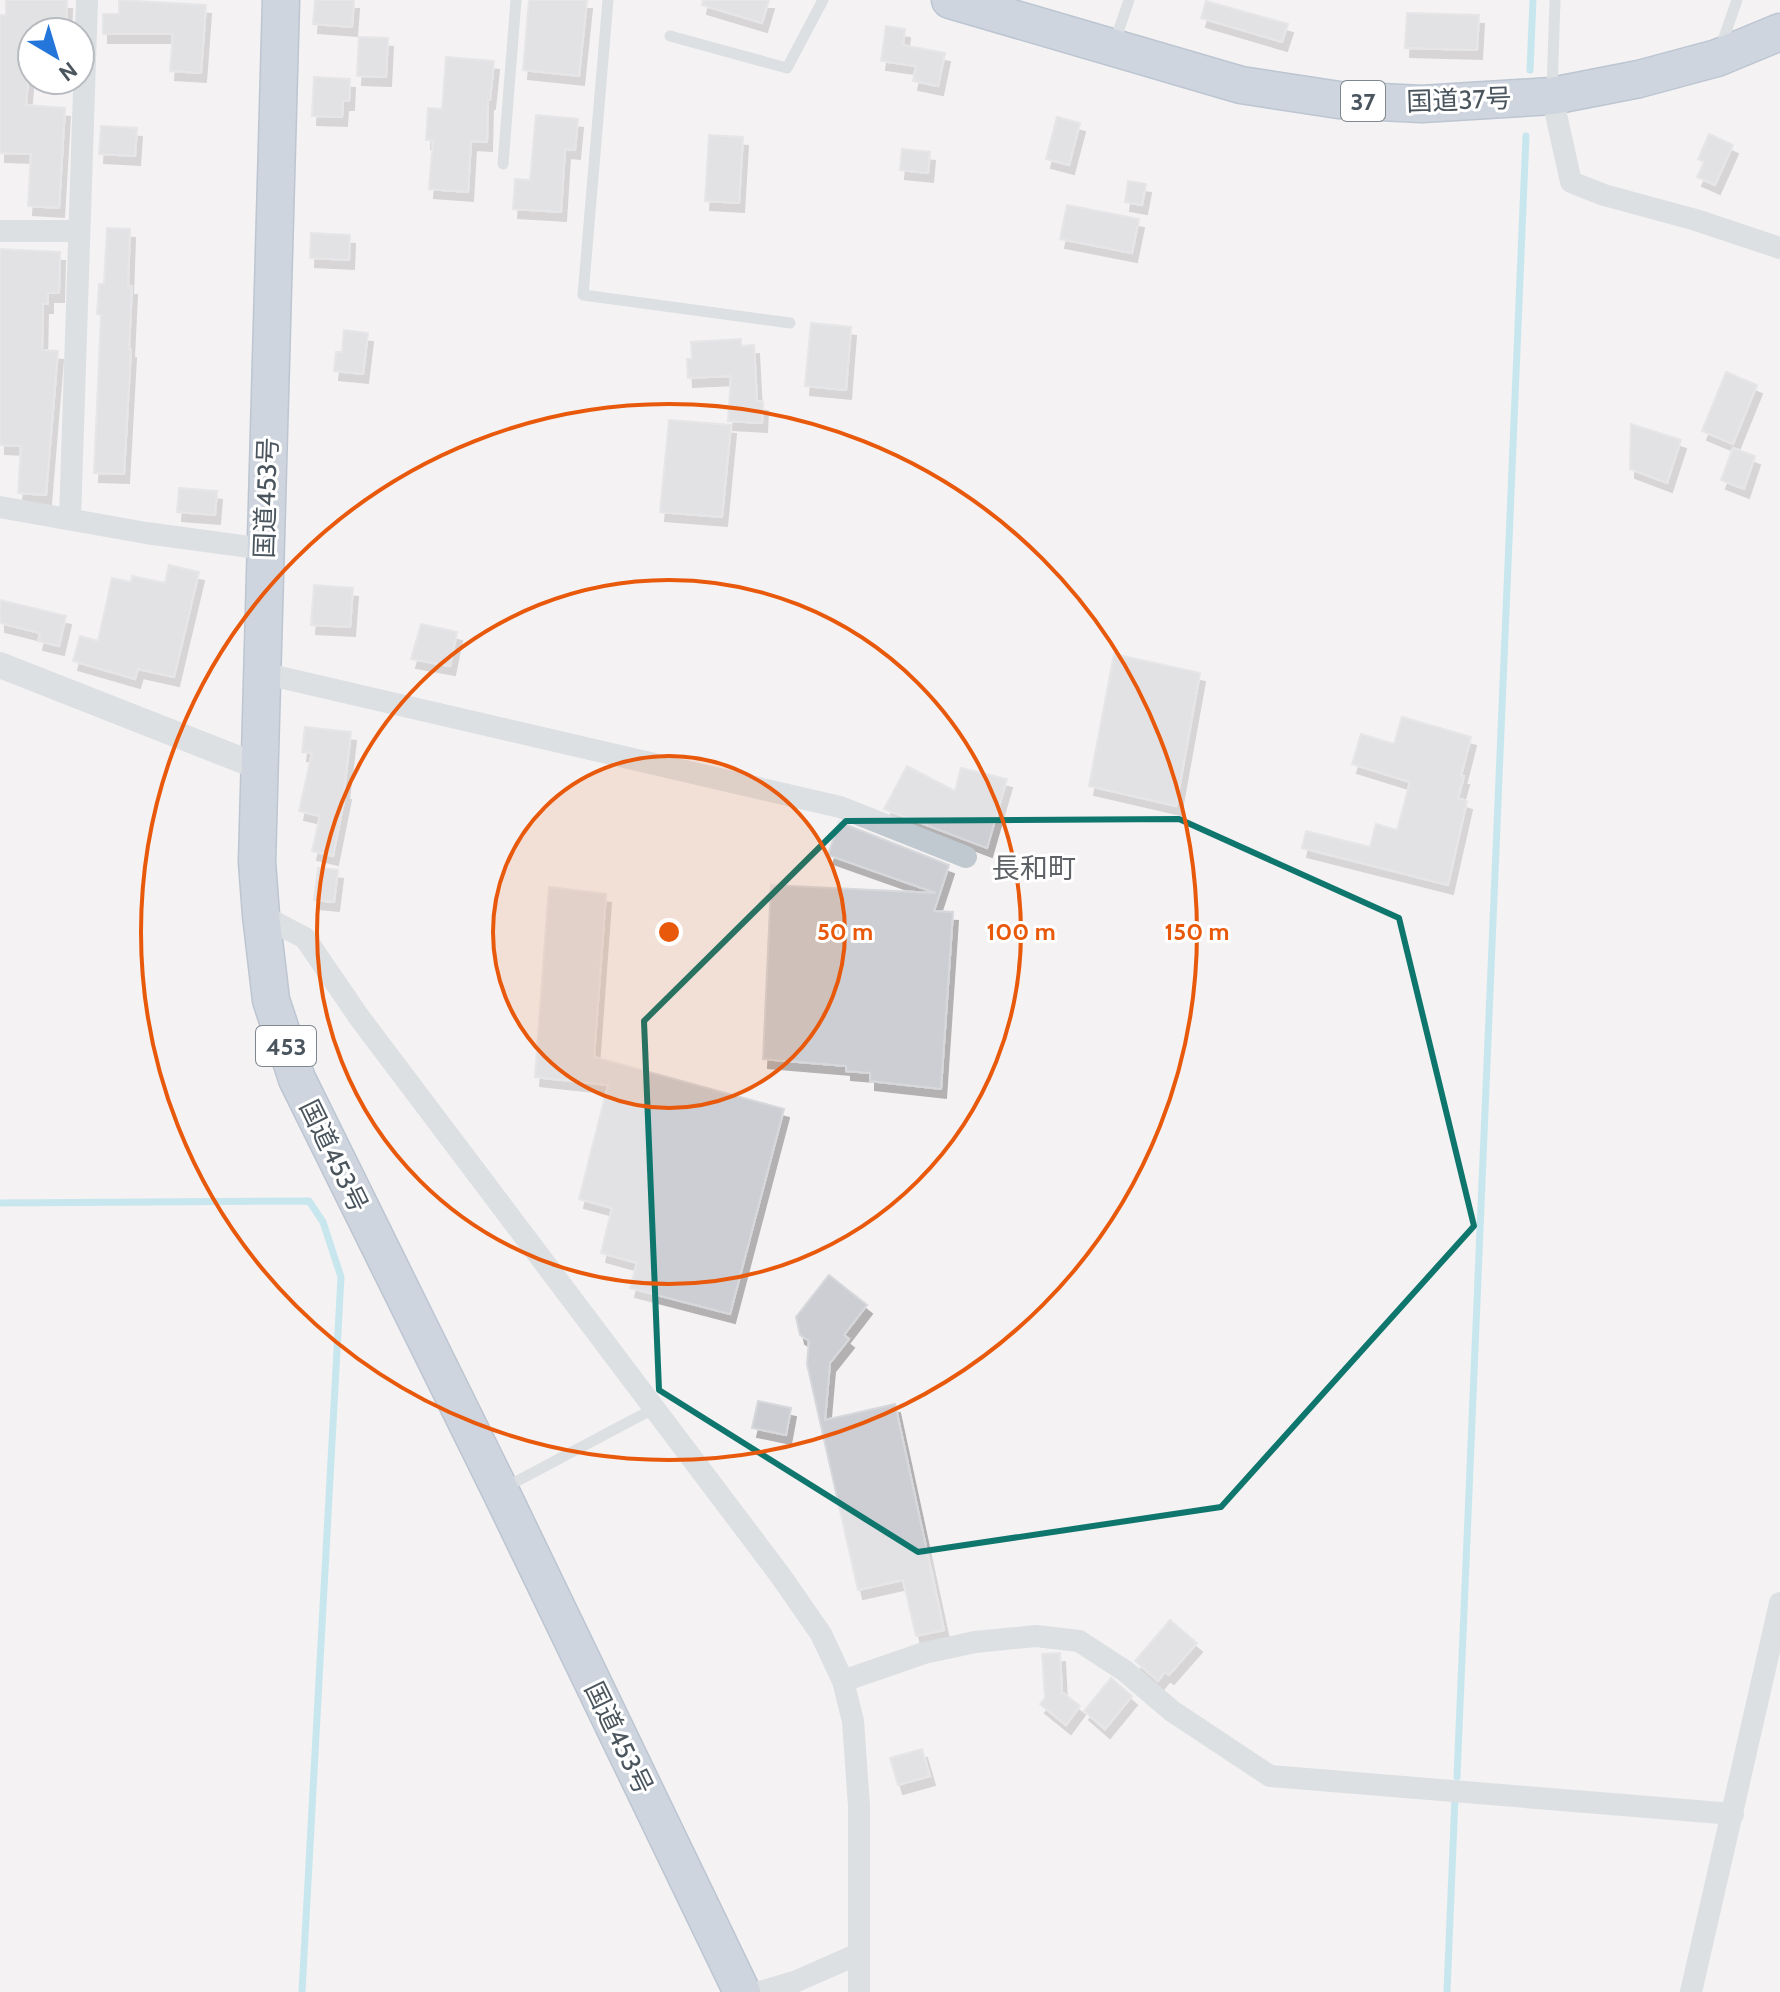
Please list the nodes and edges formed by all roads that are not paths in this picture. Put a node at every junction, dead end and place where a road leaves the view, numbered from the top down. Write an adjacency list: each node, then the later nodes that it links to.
1 (87, 0): 17 (street)
2 (281, 0): 22 (highway, 国道453号 / 453)
3 (516, 0): 15 (lane)
4 (608, 0): 19 (lane)
5 (823, 0): 11 (lane)
6 (1129, 0): 12 (lane)
7 (1555, 0): 14 (lane)
8 (1737, 0): 13 (lane)
9 (967, 2): 12 (highway, 国道37号 / 37)
10 (1780, 32): 13 (highway, 国道37号 / 37)
11 (670, 36)
12 (1113, 48): 14 (highway, 国道37号 / 37)
13 (1717, 58): 14 (highway, 国道37号 / 37)
14 (1552, 96): 18 (street)
15 (503, 164)
16 (0, 231): 17 (street)
17 (79, 231): 21 (street)
18 (1780, 248)
19 (790, 323)
20 (0, 507): 21 (street)
21 (70, 519): 22 (street)
22 (264, 549): 24 (highway, 国道453号 / 453)
23 (0, 665): 25 (street)
24 (262, 673): 25 (highway, 国道453号 / 453); 26 (street)
25 (259, 767): 27 (highway, 国道453号 / 453)
26 (966, 857)
27 (261, 915): 28 (street); 29 (highway, 国道453号 / 453)
28 (653, 1409): 29 (lane); 31 (street)
29 (500, 1490): 34 (highway, 国道453号 / 453)
30 (1780, 1603): 32 (street)
31 (843, 1681): 32 (street); 33 (street)
32 (1733, 1814): 37 (street)
33 (858, 1954): 35 (street); 36 (street)
34 (742, 1992)
35 (760, 1992)
36 (859, 1992)
37 (1691, 1992)

